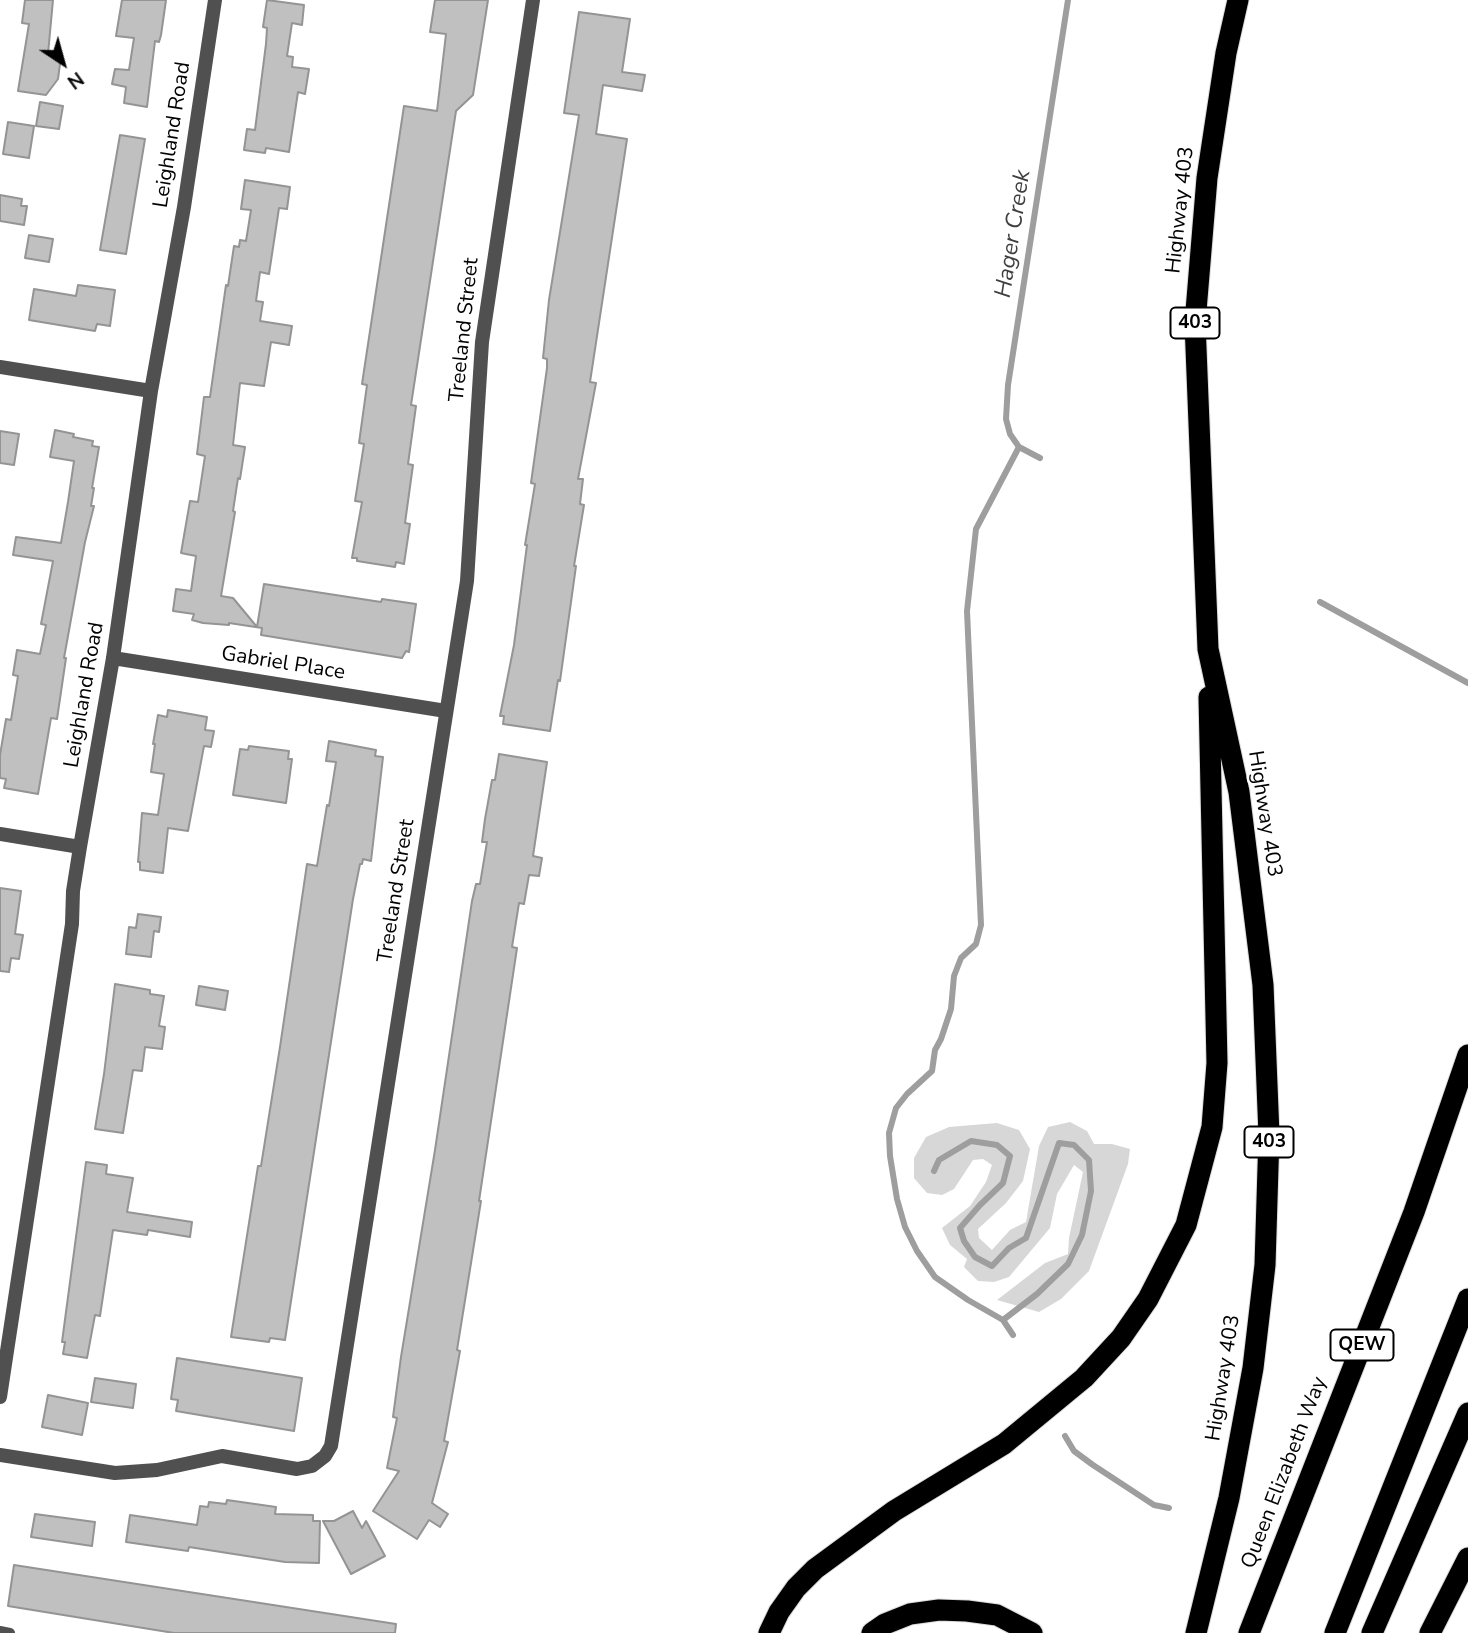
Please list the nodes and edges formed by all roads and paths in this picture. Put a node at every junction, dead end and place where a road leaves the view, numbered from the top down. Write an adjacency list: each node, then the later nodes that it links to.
1 (215, 0): 5 (street, Leighland Road)
2 (533, 0): 8 (street, Treeland Street)
3 (1238, 0): 6 (highway, Highway 403 / 403)
4 (0, 367): 5 (street)
5 (151, 391): 7 (street, Leighland Road)
6 (1208, 649): 19 (highway); 22 (highway, Highway 403 / 403)
7 (113, 658): 8 (street, Gabriel Place); 10 (street, Leighland Road)
8 (446, 711): 15 (street, Treeland Street)
9 (0, 834): 10 (street)
10 (80, 846): 13 (street, Leighland Road)
11 (1468, 1055): 23 (highway, Queen Elizabeth Way / QEW)
12 (1468, 1299): 24 (highway)
13 (0, 1397)
14 (1468, 1413): 25 (highway)
15 (0, 1455)
16 (1468, 1558): 26 (highway)
17 (0, 1631): 18 (lane)
18 (10, 1633)
19 (769, 1633)
20 (872, 1633): 21 (highway)
21 (1032, 1633)
22 (1196, 1633)
23 (1249, 1633)
24 (1335, 1633)
25 (1372, 1633)
26 (1430, 1633)

